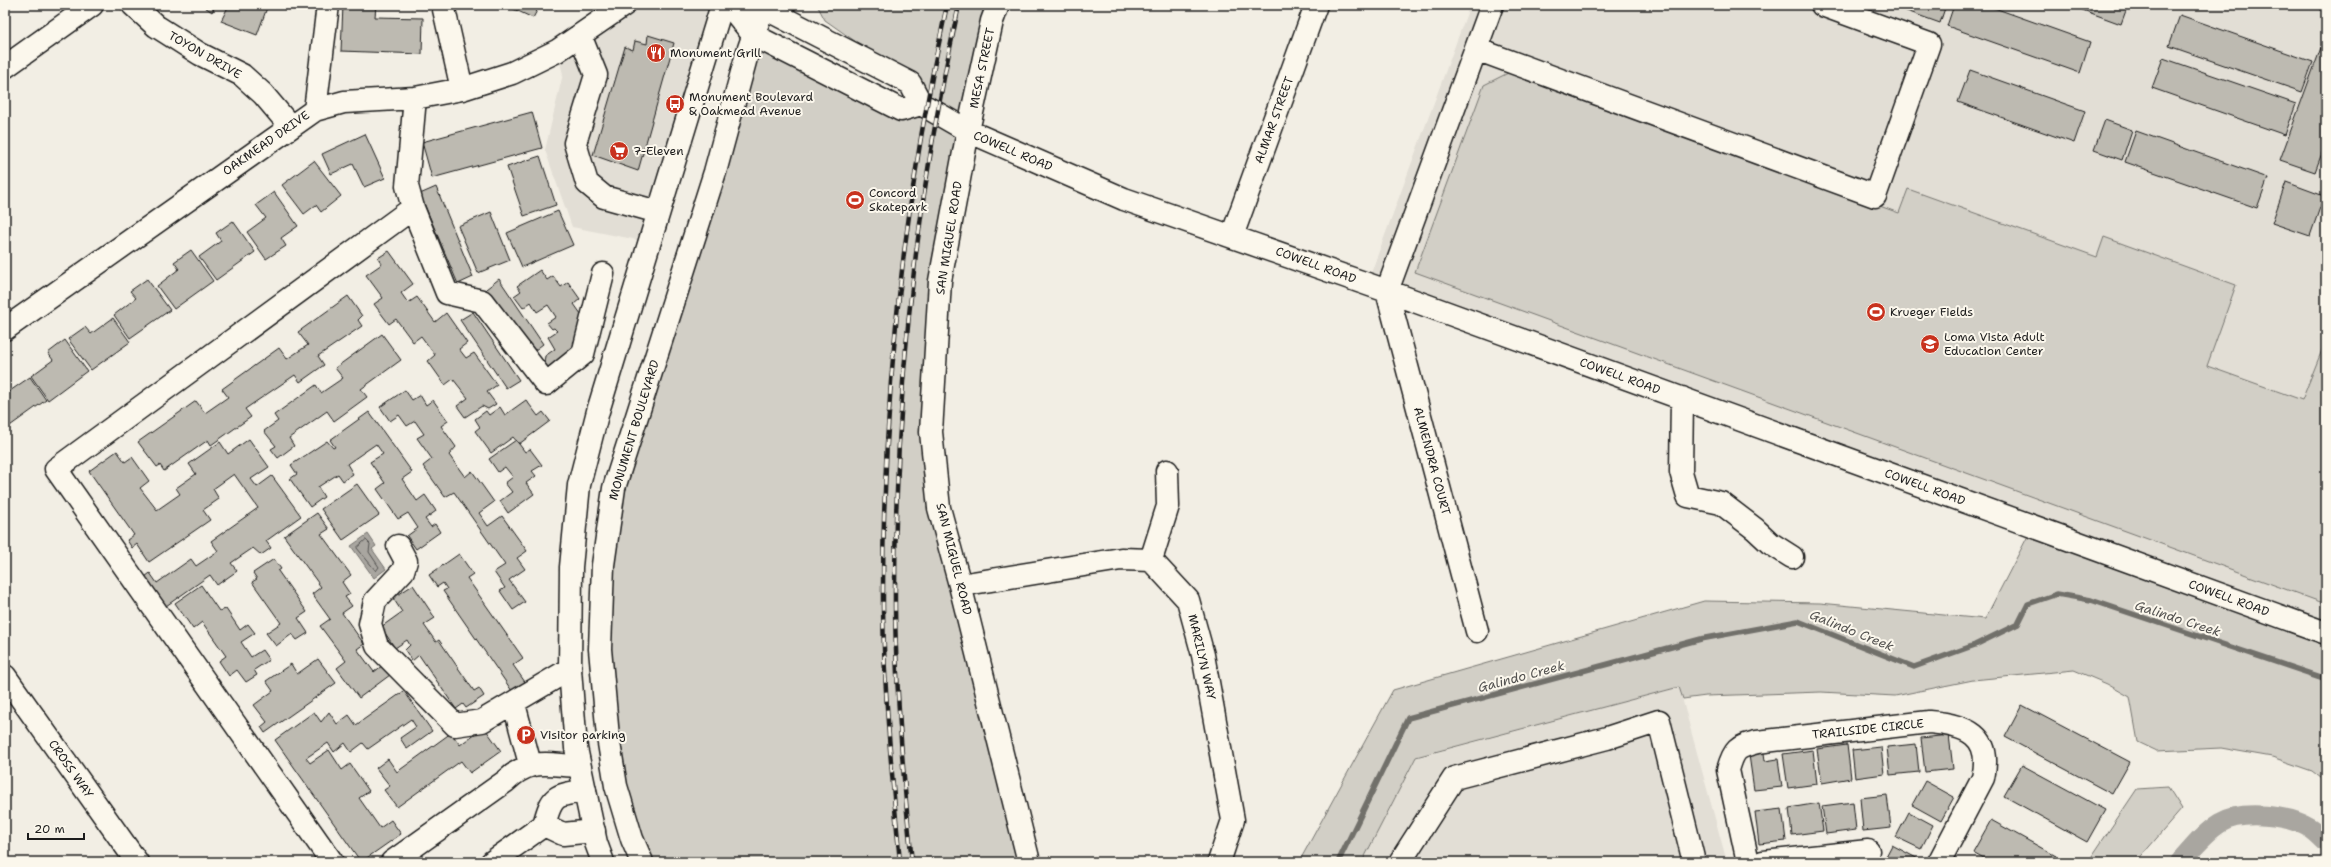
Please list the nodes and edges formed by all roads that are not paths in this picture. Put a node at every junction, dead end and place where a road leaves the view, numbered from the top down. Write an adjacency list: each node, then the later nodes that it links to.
1 (92, 5): 16 (street)
2 (133, 5): 21 (street, TOYON DRIVE)
3 (328, 5): 20 (street)
4 (443, 5): 17 (street)
5 (624, 5): 13 (street, OAKMEAD DRIVE)
6 (722, 5): 24 (street)
7 (729, 5): 14 (street)
8 (998, 5): 22 (street, MESA STREET)
9 (1316, 5): 25 (street, ALMAR STREET)
10 (1492, 5): 15 (street)
11 (1822, 5): 15 (street)
12 (760, 6): 14 (street, MONUMENT BOULEVARD); 19 (street)
13 (580, 35): 17 (street, OAKMEAD DRIVE); 24 (street)
14 (753, 35): 19 (street); 51 (street, MONUMENT BOULEVARD)
15 (1476, 49): 27 (street)
16 (5, 67)
17 (462, 90): 18 (street, OAKMEAD DRIVE)
18 (415, 98): 20 (street, OAKMEAD DRIVE); 23 (street)
19 (921, 104): 22 (street, COWELL ROAD)
20 (315, 110): 21 (street, OAKMEAD DRIVE)
21 (290, 126): 28 (street, OAKMEAD DRIVE)
22 (968, 131): 25 (street, COWELL ROAD); 34 (street, SAN MIGUEL ROAD)
23 (413, 208): 26 (street); 47 (street)
24 (658, 212): 37 (street)
25 (1232, 236): 27 (street, COWELL ROAD)
26 (603, 274)
27 (1387, 291): 29 (street, COWELL ROAD); 35 (street, ALMENDRA COURT)
28 (5, 329)
29 (1682, 398): 32 (street); 36 (street, COWELL ROAD)
30 (1167, 471): 33 (street)
31 (398, 546): 39 (street)
32 (1792, 557)
33 (1151, 560): 34 (street); 53 (street, MARILYN WAY)
34 (960, 585): 52 (street, SAN MIGUEL ROAD)
35 (1477, 631)
36 (2326, 633)
37 (570, 669): 39 (street); 41 (street)
38 (5, 676): 46 (street, CROSS WAY)
39 (514, 704): 40 (street)
40 (530, 764): 41 (street); 48 (street)
41 (580, 766): 42 (street)
42 (585, 791): 43 (street); 44 (street)
43 (544, 825): 44 (street); 49 (street)
44 (594, 831): 50 (street)
45 (1868, 851): 57 (street)
46 (137, 862)
47 (332, 862)
48 (392, 862)
49 (492, 862)
50 (604, 862)
51 (642, 862)
52 (1029, 862)
53 (1219, 862)
54 (1400, 862): 55 (street)
55 (1694, 862)
56 (1748, 862): 58 (street, TRAILSIDE CIRCLE)
57 (1763, 862)
58 (1939, 862)

